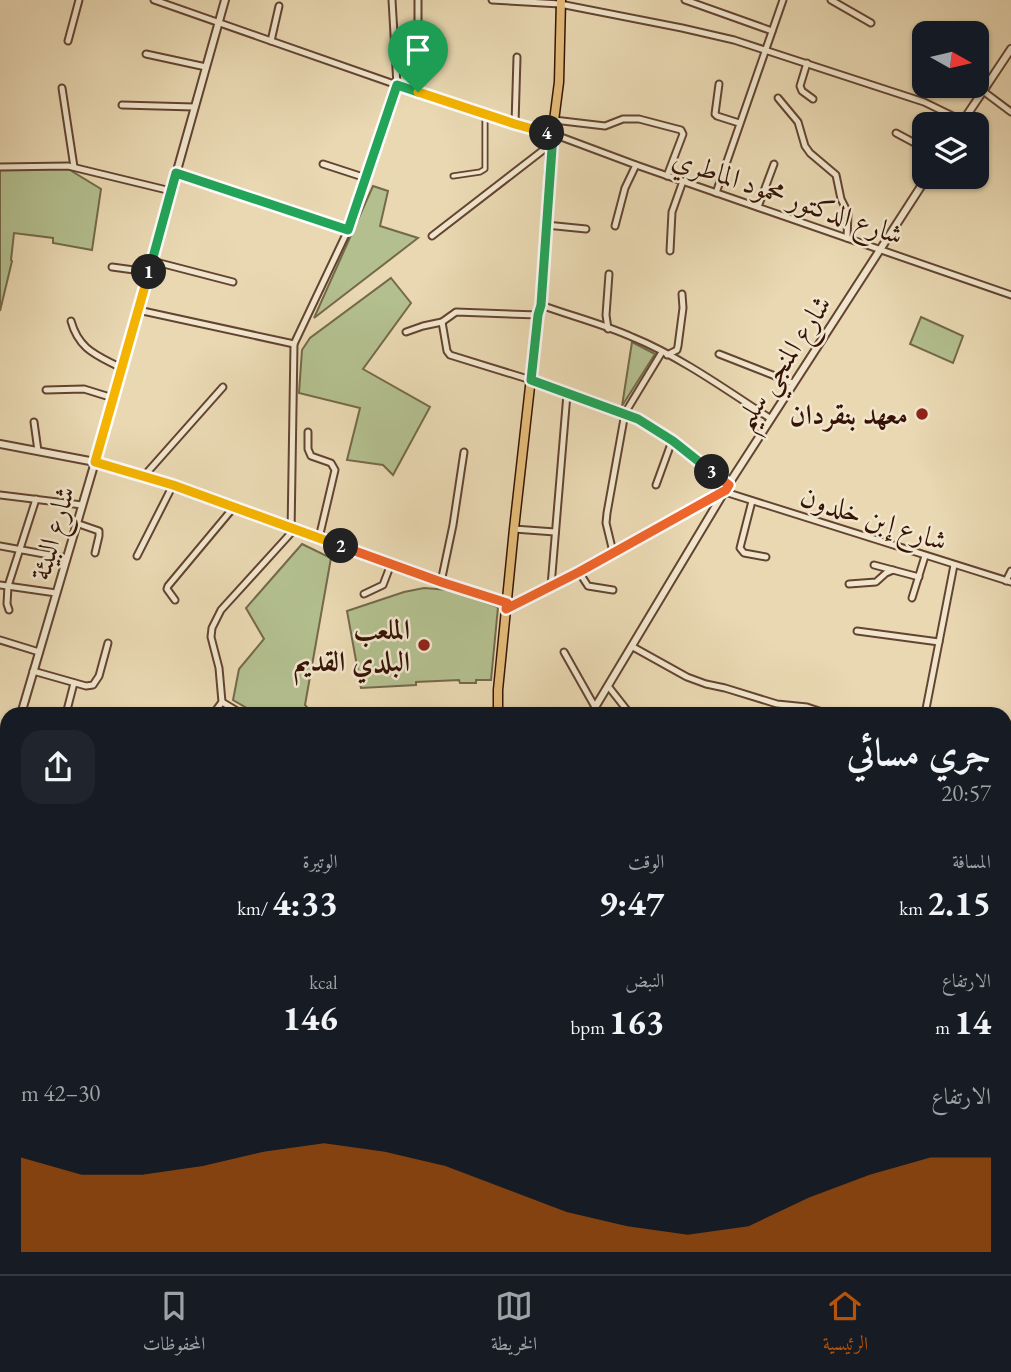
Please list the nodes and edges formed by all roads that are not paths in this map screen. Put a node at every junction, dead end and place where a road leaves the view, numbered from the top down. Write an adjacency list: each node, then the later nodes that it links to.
1 (79, 0): 15 (street)
2 (154, 0): 12 (street, شارع الدكتور محمود الماطري)
3 (225, 0): 12 (street, شارع البيئة)
4 (392, 0): 25 (street)
5 (418, 0): 27 (street)
6 (492, 0): 10 (street)
7 (685, 0): 14 (street)
8 (783, 0): 14 (street)
9 (831, 0): 13 (street)
10 (561, 2): 17 (street); 36 (main road)
11 (279, 6): 16 (street)
12 (219, 23): 16 (street, شارع الدكتور محمود الماطري); 22 (street, شارع البيئة)
13 (872, 23)
14 (772, 31): 17 (street)
15 (68, 41)
16 (271, 41): 25 (street, شارع الدكتور محمود الماطري)
17 (765, 50): 21 (street); 37 (street)
18 (1011, 50): 23 (street)
19 (146, 54): 22 (street)
20 (517, 57): 38 (street)
21 (807, 63): 30 (street); 34 (street)
22 (206, 67): 32 (street, شارع البيئة)
23 (989, 83)
24 (719, 84): 37 (street)
25 (397, 85): 27 (street, شارع الدكتور محمود الماطري); 51 (street)
26 (62, 88): 47 (street)
27 (418, 92): 35 (street, شارع الدكتور محمود الماطري)
28 (989, 96): 33 (street)
29 (778, 99): 62 (street)
30 (813, 99)
31 (122, 104): 32 (street)
32 (194, 107): 48 (street, شارع البيئة)
33 (1011, 111)
34 (942, 112)
35 (485, 114): 38 (street, شارع الدكتور محمود الماطري); 49 (street)
36 (554, 120): 40 (main road); 50 (street)
37 (739, 123): 55 (street)
38 (515, 124): 40 (street, شارع الدكتور محمود الماطري)
39 (897, 133): 41 (street)
40 (553, 134): 42 (main road); 45 (street, شارع الدكتور محمود الماطري)
41 (912, 141)
42 (551, 144): 57 (main road); 61 (street)
43 (323, 164): 51 (street)
44 (774, 164): 56 (street)
45 (636, 165): 50 (street, شارع الدكتور محمود الماطري); 58 (street)
46 (0, 167): 47 (street)
47 (74, 167): 54 (street)
48 (176, 173): 54 (street, شارع البيئة); 60 (street)
49 (453, 176)
50 (667, 176): 52 (street, شارع الدكتور محمود الماطري)
51 (366, 178): 60 (street)
52 (683, 181): 55 (street, شارع الدكتور محمود الماطري); 64 (street)
53 (919, 189): 63 (street, شارع المنجي سليم)
54 (171, 191): 65 (street, شارع البيئة)
55 (716, 193): 56 (street, شارع الدكتور محمود الماطري)
56 (758, 208): 62 (street, شارع الدكتور محمود الماطري)
57 (546, 225): 59 (street); 72 (main road)
58 (615, 226)
59 (586, 229)
60 (348, 230): 79 (street)
61 (432, 236)
62 (847, 238): 63 (street, شارع الدكتور محمود الماطري)
63 (880, 249): 71 (street, شارع الدكتور محمود الماطري); 84 (street, شارع المنجي سليم)
64 (670, 251)
65 (152, 261): 67 (street, شارع البيئة); 69 (street)
66 (112, 267): 67 (street)
67 (149, 272): 73 (street, شارع البيئة)
68 (609, 274): 77 (street)
69 (233, 282)
70 (682, 294): 80 (street)
71 (1011, 295)
72 (541, 305): 74 (main road); 77 (street)
73 (138, 310): 79 (street); 82 (street, شارع البيئة)
74 (538, 315): 76 (street); 83 (main road)
75 (71, 321): 82 (street)
76 (442, 322): 78 (street); 83 (street)
77 (608, 329): 80 (street)
78 (406, 332)
79 (294, 344): 108 (street)
80 (665, 353): 89 (street); 90 (street)
81 (719, 354): 84 (street)
82 (121, 368): 88 (street, شارع البيئة)
83 (531, 380): 87 (street); 109 (main road)
84 (793, 383): 90 (street, شارع المنجي سليم)
85 (223, 387): 98 (street)
86 (47, 390): 88 (street)
87 (567, 394): 89 (street); 110 (street)
88 (113, 398): 97 (street, شارع البيئة)
89 (625, 413): 93 (street); 115 (street)
90 (771, 419): 101 (street, شارع المنجي سليم)
91 (34, 422): 95 (street)
92 (308, 432): 111 (street)
93 (673, 441): 100 (street); 101 (street)
94 (0, 444): 95 (street)
95 (38, 451): 97 (street)
96 (464, 452): 127 (street)
97 (95, 462): 98 (street); 105 (street, شارع البيئة)
98 (144, 476): 99 (street)
99 (173, 485): 106 (street); 116 (street)
100 (656, 485)
101 (727, 489): 104 (street, شارع إبن خلدون); 115 (street); 144 (street, شارع المنجي سليم)
102 (0, 495): 103 (street)
103 (36, 499): 105 (street); 113 (street)
104 (752, 500): 117 (street, شارع إبن خلدون); 118 (street)
105 (82, 505): 107 (street, شارع البيئة)
106 (234, 507): 108 (street); 137 (street)
107 (76, 523): 114 (street); 119 (street, شارع البيئة)
108 (292, 528): 111 (street); 150 (street)
109 (514, 529): 110 (street); 138 (main road)
110 (555, 532): 132 (street)
111 (319, 538): 120 (street)
112 (0, 547): 113 (street)
113 (20, 550): 119 (street); 131 (street)
114 (94, 552)
115 (614, 552): 125 (street)
116 (137, 556)
117 (925, 556): 122 (street, شارع إبن خلدون); 126 (street)
118 (766, 557)
119 (66, 558): 134 (street, شارع البيئة)
120 (391, 564): 127 (street); 135 (street)
121 (874, 565): 123 (street)
122 (954, 565): 128 (street, شارع إبن خلدون); 142 (street)
123 (893, 570): 126 (street); 129 (street)
124 (1011, 571): 128 (street)
125 (579, 572): 132 (street); 133 (street)
126 (919, 577): 136 (street)
127 (441, 582): 138 (street)
128 (1009, 582)
129 (849, 584)
130 (0, 585): 131 (street)
131 (8, 586): 134 (street); 139 (street)
132 (551, 586): 138 (street)
133 (613, 590)
134 (56, 593): 145 (street, شارع البيئة)
135 (364, 594)
136 (912, 598)
137 (176, 600)
138 (506, 606): 156 (main road)
139 (9, 610)
140 (857, 631): 142 (street)
141 (0, 640): 145 (street)
142 (939, 642): 161 (street)
143 (108, 643): 148 (street)
144 (633, 646): 149 (street, شارع المنجي سليم); 151 (street)
145 (39, 652): 147 (street, شارع البيئة)
146 (565, 652): 157 (street)
147 (33, 671): 148 (street); 152 (street, شارع البيئة)
148 (74, 683): 153 (street)
149 (608, 686): 158 (street, شارع المنجي سليم); 159 (street)
150 (222, 702): 154 (street); 155 (street)
151 (787, 705): 160 (street)
152 (23, 707)
153 (68, 707)
154 (218, 707)
155 (230, 707)
156 (498, 707)
157 (592, 707)
158 (598, 707)
159 (624, 707)
160 (807, 707)
161 (926, 707)

